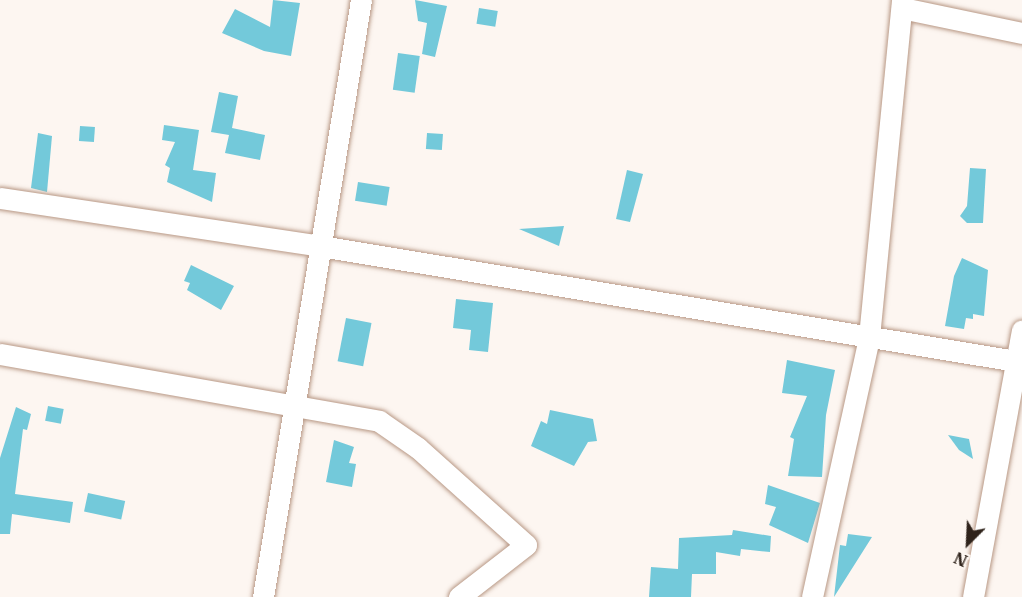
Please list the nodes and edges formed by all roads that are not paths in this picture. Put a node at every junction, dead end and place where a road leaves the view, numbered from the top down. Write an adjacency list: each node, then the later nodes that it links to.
1 (361, 0): 5 (street)
2 (902, 4): 3 (street); 7 (street)
3 (1022, 33)
4 (0, 198): 5 (street)
5 (320, 246): 7 (street); 10 (street)
6 (1022, 330): 9 (street)
7 (868, 337): 9 (street); 13 (street)
8 (0, 354): 10 (street)
9 (1020, 361): 14 (street)
10 (294, 405): 11 (street); 12 (street)
11 (263, 597)
12 (459, 597)
13 (812, 597)
14 (973, 597)

